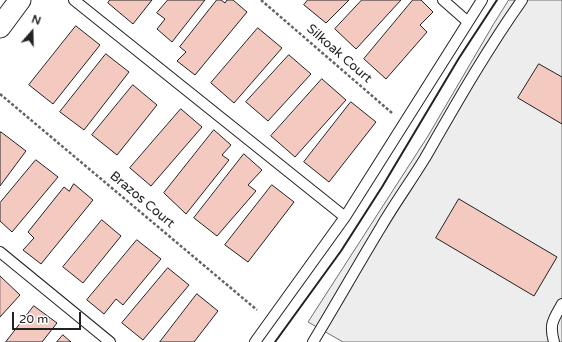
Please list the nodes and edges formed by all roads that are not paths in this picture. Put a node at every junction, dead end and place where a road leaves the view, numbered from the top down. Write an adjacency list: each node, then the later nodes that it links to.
1 (20, 0): 7 (street)
2 (74, 0): 8 (lane)
3 (443, 0): 6 (lane)
4 (482, 0): 6 (lane)
5 (522, 0): 13 (lane)
6 (468, 22): 8 (lane)
7 (0, 27)
8 (345, 217): 12 (lane)
9 (0, 252): 11 (lane)
10 (562, 304): 14 (lane)
11 (110, 342)
12 (255, 342)
13 (312, 342)
14 (554, 342)

